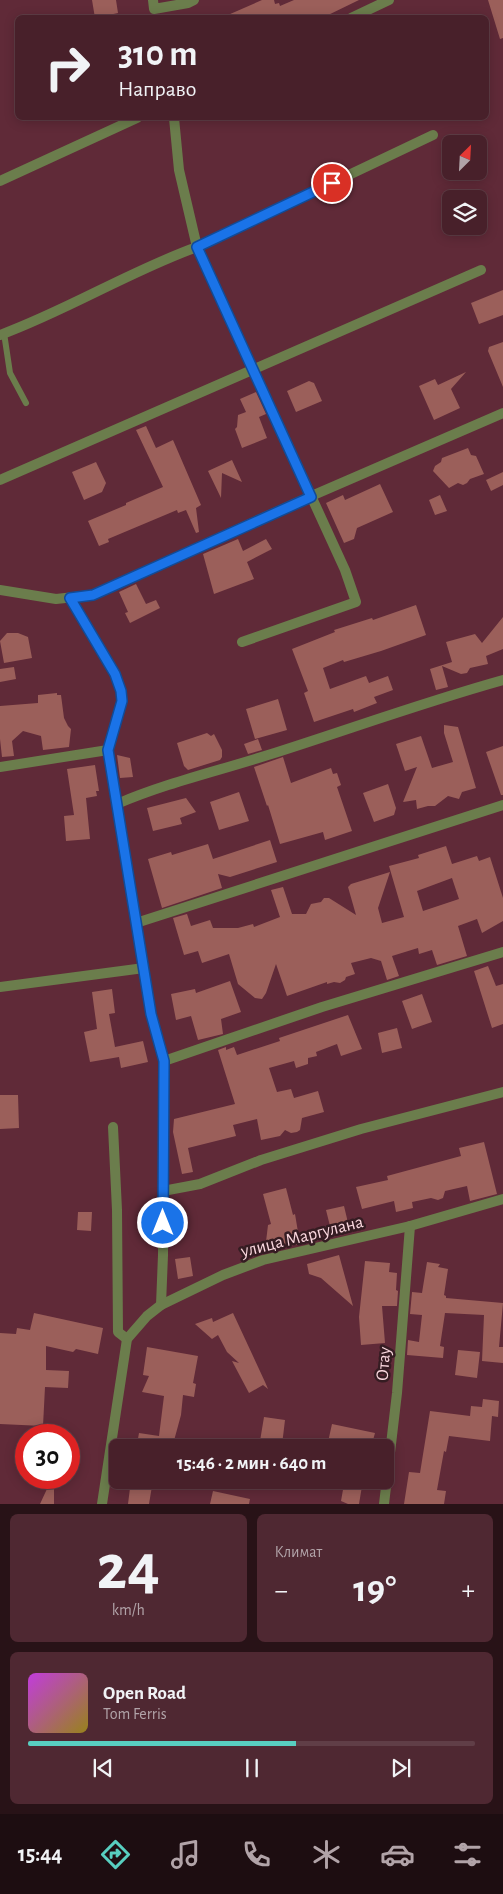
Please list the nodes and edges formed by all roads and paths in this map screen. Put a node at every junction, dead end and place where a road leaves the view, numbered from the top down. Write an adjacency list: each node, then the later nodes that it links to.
1 (194, 0): 3 (street)
2 (389, 0): 4 (street)
3 (155, 9)
4 (357, 15)
5 (133, 120): 8 (street)
6 (174, 120): 9 (street)
7 (433, 135): 9 (street)
8 (0, 182)
9 (197, 247): 11 (street); 12 (street)
10 (481, 270): 12 (street)
11 (2, 334): 13 (lane)
12 (254, 368): 15 (street); 16 (street)
13 (26, 403)
14 (503, 414): 16 (street)
15 (0, 480)
16 (311, 497): 18 (street); 19 (street)
17 (0, 590): 18 (street)
18 (70, 598): 21 (street)
19 (242, 642)
20 (503, 680): 23 (street)
21 (108, 750): 22 (street); 23 (street)
22 (0, 768)
23 (117, 804): 25 (street)
24 (503, 805): 25 (street)
25 (136, 923): 27 (street)
26 (503, 952): 29 (street)
27 (144, 968): 28 (street); 29 (street)
28 (0, 987)
29 (164, 1061): 32 (street)
30 (503, 1092): 32 (street)
31 (113, 1127): 36 (street)
32 (163, 1191): 35 (street)
33 (503, 1199): 34 (street, улица Маргулана)
34 (410, 1226): 35 (street, улица Маргулана); 38 (street, Отау)
35 (160, 1305): 36 (street, улица Маргулана)
36 (127, 1339): 37 (street)
37 (102, 1504)
38 (384, 1504)

